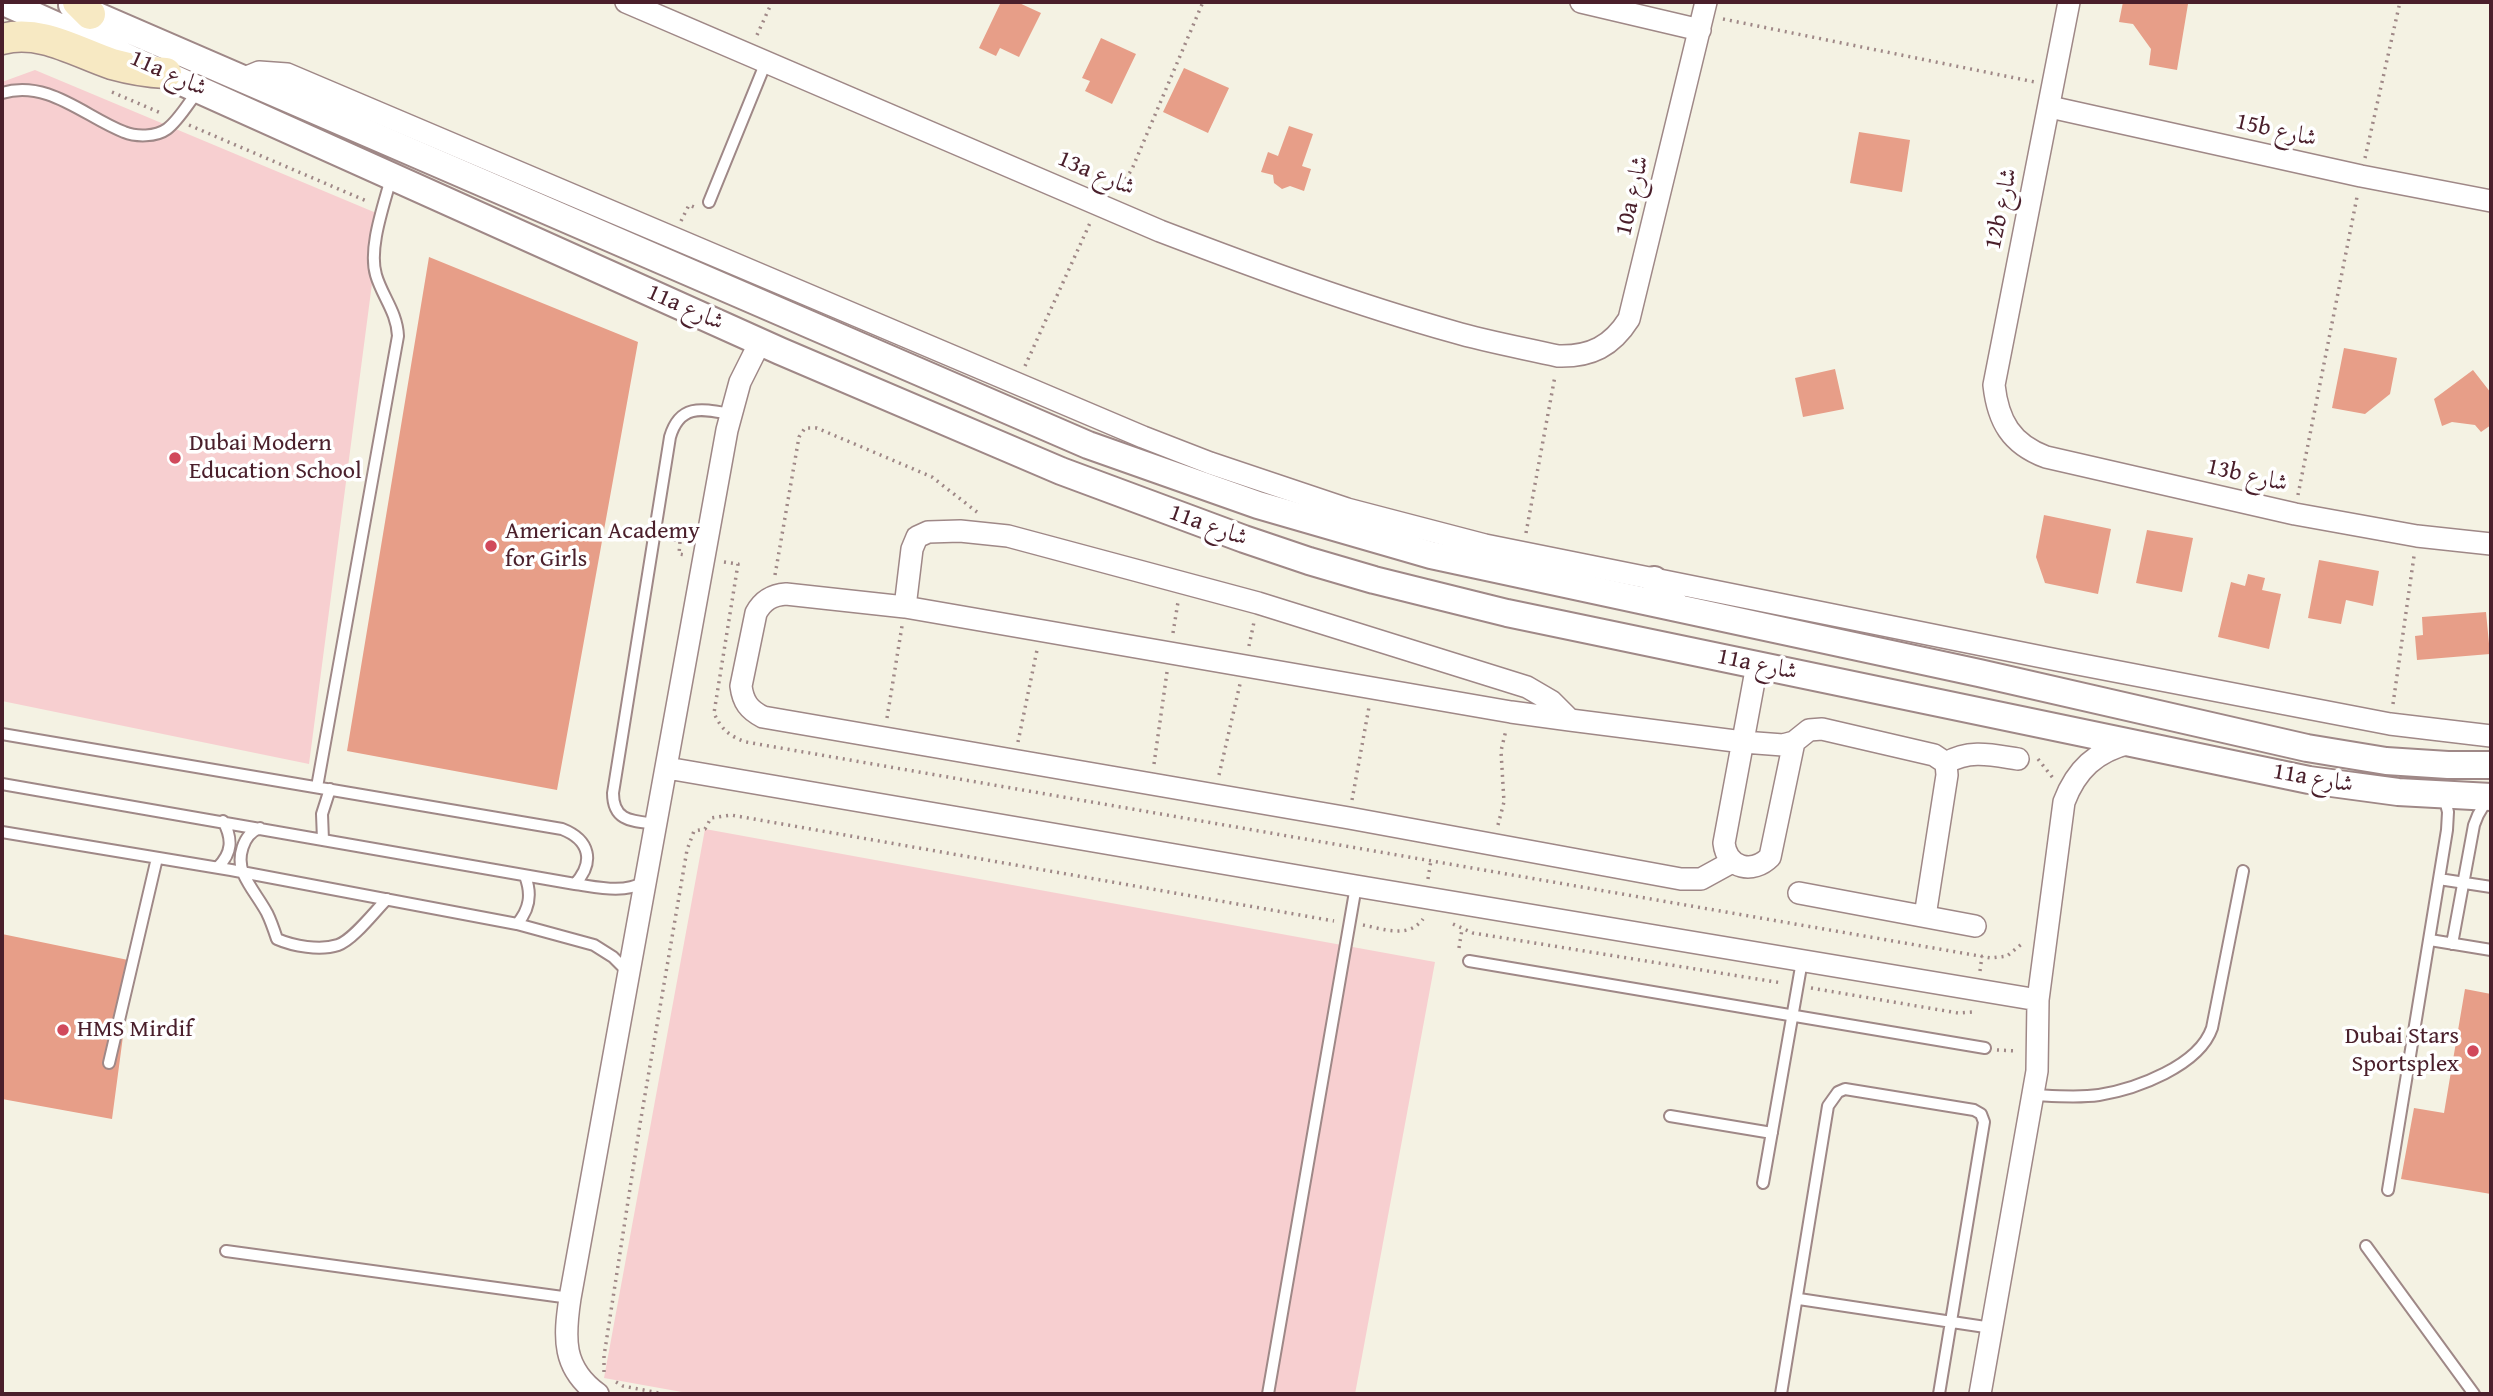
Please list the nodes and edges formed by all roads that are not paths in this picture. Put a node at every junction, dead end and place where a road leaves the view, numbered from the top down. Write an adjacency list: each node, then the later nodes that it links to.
1 (4, 2): 9 (street, 11a شارع)
2 (626, 2): 8 (street, 13a شارع)
3 (1581, 2): 6 (street)
4 (2070, 2): 13 (street, 12b شارع)
5 (78, 6): 10 (street, 11a شارع)
6 (1703, 16): 18 (street, 10a شارع)
7 (2, 39): 9 (main road)
8 (758, 58): 16 (lane); 18 (street, 13a شارع)
9 (166, 73): 11 (street, 11a شارع)
10 (242, 79): 19 (street, 11a شارع); 23 (street, 11a شارع)
11 (200, 89): 12 (lane); 14 (street, 11a شارع)
12 (2, 93)
13 (2050, 107): 15 (street, 15b شارع); 21 (street, 12b شارع)
14 (392, 175): 17 (street, 11a شارع); 42 (lane)
15 (2491, 201)
16 (709, 202)
17 (760, 342): 19 (street); 20 (street); 26 (street, 11a شارع)
18 (1558, 356)
19 (901, 365): 25 (street, 11a شارع)
20 (730, 414): 40 (street); 47 (lane)
21 (2005, 425): 22 (street, 13b شارع)
22 (2491, 544)
23 (1654, 580): 25 (street); 33 (street, 11a شارع)
24 (905, 607): 30 (street); 30 (street); 52 (street)
25 (1678, 608): 28 (street, 11a شارع)
26 (1585, 630): 27 (street, 11a شارع); 28 (street)
27 (1757, 665): 31 (street, 11a شارع); 35 (street)
28 (1979, 673): 29 (street, 11a شارع)
29 (2180, 719): 31 (street); 39 (street, 11a شارع)
30 (1570, 720): 35 (street)
31 (2027, 722): 36 (street, 11a شارع)
32 (2, 734): 42 (lane)
33 (2491, 737)
34 (1794, 741): 35 (street); 38 (street); 52 (street)
35 (1742, 742): 52 (street)
36 (2130, 743): 44 (street, 11a شارع); 74 (street)
37 (2025, 755): 38 (street)
38 (1946, 763): 65 (street)
39 (2491, 765)
40 (667, 768): 47 (street); 61 (street)
41 (2, 784): 46 (lane)
42 (317, 787): 43 (lane)
43 (330, 789): 50 (lane); 60 (lane)
44 (2444, 795): 45 (street, 11a شارع); 57 (lane)
45 (2490, 797): 59 (lane)
46 (223, 821): 48 (lane); 53 (lane)
47 (657, 824): 58 (street)
48 (260, 828): 50 (lane); 55 (lane)
49 (2, 832): 51 (lane)
50 (323, 840): 56 (lane)
51 (157, 858): 53 (lane); 77 (lane)
52 (1732, 862)
53 (218, 867): 55 (lane)
54 (2243, 871): 78 (lane)
55 (242, 872): 64 (lane); 64 (lane)
56 (525, 876): 60 (lane); 66 (lane)
57 (2440, 879): 59 (lane); 68 (lane)
58 (647, 880): 60 (lane); 73 (street)
59 (2464, 883): 62 (lane); 69 (lane)
60 (575, 884)
61 (1356, 886): 72 (street); 90 (lane)
62 (2491, 887)
63 (1799, 892): 65 (street)
64 (387, 899): 66 (lane)
65 (1925, 916): 67 (street)
66 (517, 924): 73 (lane)
67 (1975, 926)
68 (2430, 940): 69 (lane); 82 (lane)
69 (2452, 944): 70 (lane)
70 (2491, 950)
71 (1469, 961): 75 (lane)
72 (1802, 961): 74 (street); 75 (lane)
73 (630, 974): 85 (street)
74 (2038, 1000): 78 (street)
75 (1792, 1016): 76 (lane); 80 (lane)
76 (1985, 1048)
77 (109, 1063)
78 (2034, 1095): 88 (street)
79 (1670, 1116): 80 (lane)
80 (1772, 1133): 81 (lane)
81 (1763, 1183)
82 (2388, 1190)
83 (2366, 1246): 94 (lane)
84 (226, 1251): 85 (lane)
85 (570, 1298): 89 (street)
86 (1799, 1299): 87 (lane); 87 (lane); 91 (lane)
87 (1951, 1323): 88 (lane); 92 (lane)
88 (1992, 1328): 93 (street)
89 (606, 1385)
90 (1268, 1394)
91 (1782, 1394)
92 (1939, 1394)
93 (1980, 1394)
94 (2474, 1394)

